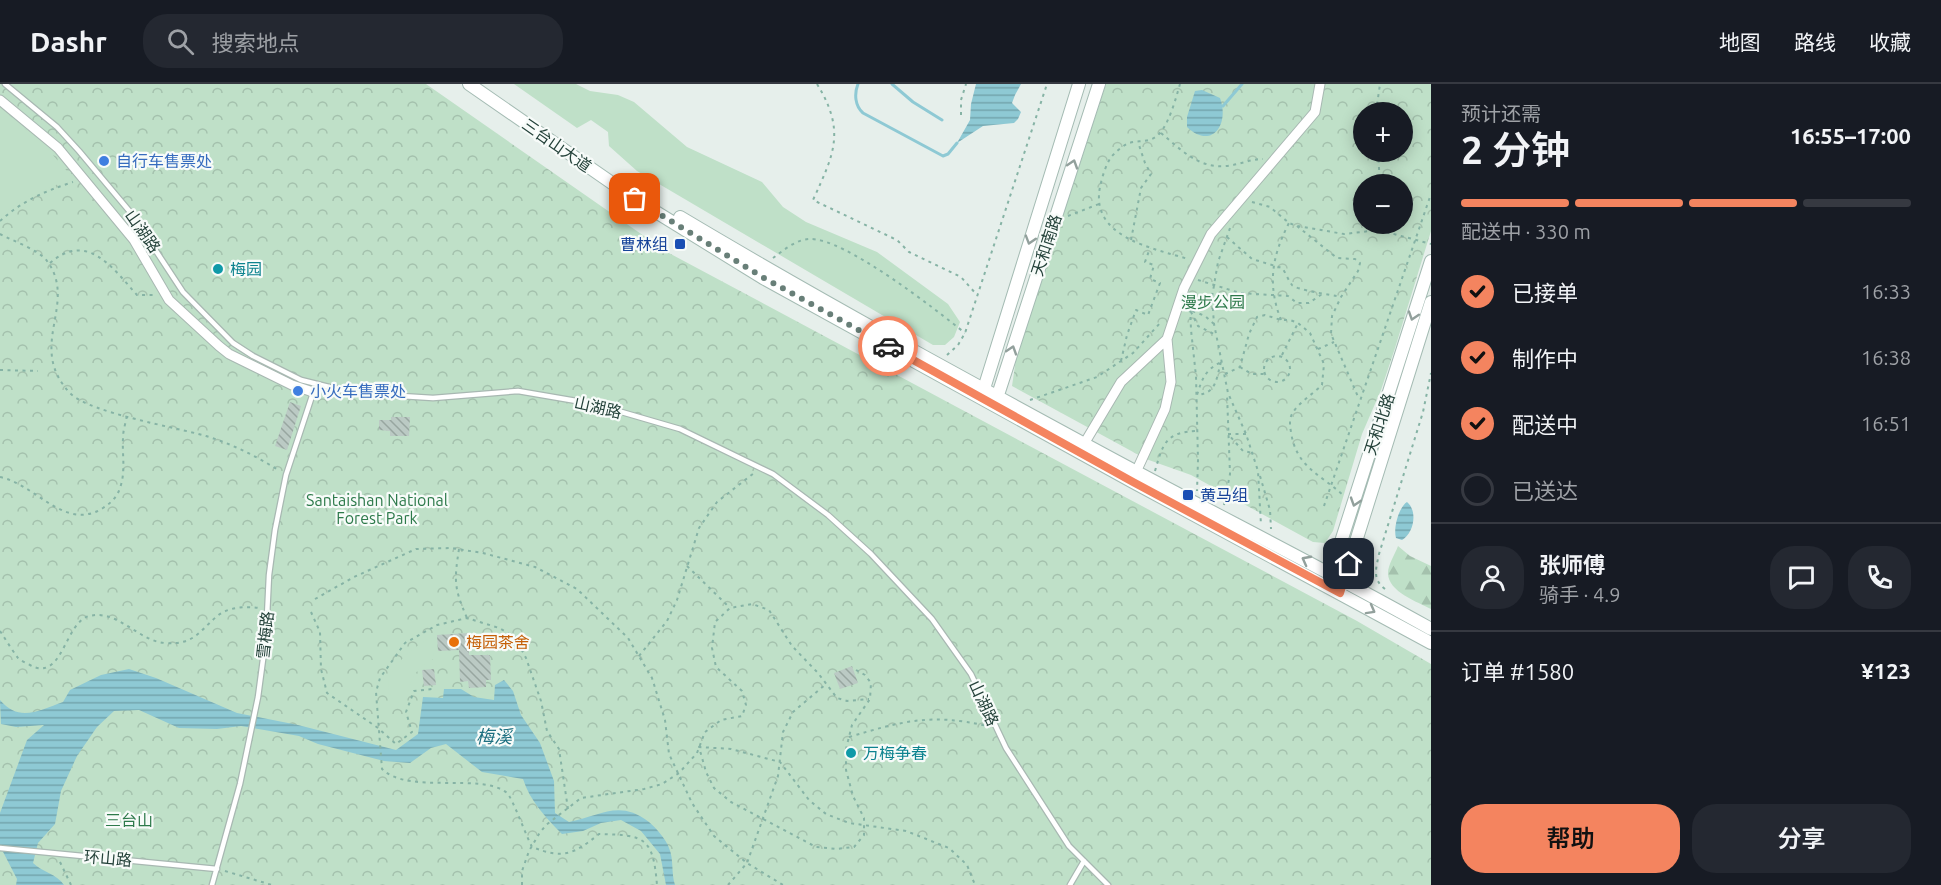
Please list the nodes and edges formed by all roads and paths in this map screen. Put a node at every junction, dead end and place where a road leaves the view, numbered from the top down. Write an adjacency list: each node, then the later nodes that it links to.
1 (4, 84): 70 (lane, 山湖路)
2 (468, 84): 71 (main road, 三台山大道)
3 (483, 84): 38 (main road, 三台山大道)
4 (818, 84): 45 (path)
5 (966, 84): 14 (path)
6 (1047, 84): 45 (path)
7 (1079, 84): 71 (main road, 天和南路, one-way to 71)
8 (1099, 84): 23 (main road, 天和南路, one-way to 8)
9 (1180, 84): 15 (path)
10 (1320, 84): 17 (street)
11 (1380, 84): 13 (path)
12 (0, 100): 18 (street)
13 (1377, 102)
14 (961, 115)
15 (1161, 133): 16 (path); 17 (path)
16 (1138, 142): 21 (path); 32 (path)
17 (1272, 162): 20 (street)
18 (84, 178): 22 (path); 42 (street)
19 (1431, 194): 31 (path)
20 (1240, 198): 24 (path); 36 (street)
21 (1099, 204): 23 (path); 32 (path)
22 (0, 221)
23 (1054, 222): 73 (main road, 天和南路, one-way to 23)
24 (1289, 223): 26 (path); 39 (path)
25 (1230, 226): 30 (path)
26 (1297, 226): 27 (path); 46 (path)
27 (1353, 233)
28 (0, 234): 37 (path)
29 (1395, 234): 31 (path)
30 (1227, 236): 39 (path); 41 (path)
31 (1417, 239): 33 (path); 74 (path)
32 (1131, 240): 34 (path)
33 (1431, 244)
34 (1150, 248): 36 (path); 60 (path)
35 (1431, 261): 90 (main road, 天和北路, one-way to 90)
36 (1197, 262): 40 (street)
37 (49, 264): 42 (path); 76 (path)
38 (762, 266): 54 (path); 62 (main road, 三台山大道)
39 (1274, 266): 43 (path); 44 (path)
40 (1189, 278): 41 (path); 56 (street)
41 (1214, 284): 43 (path); 53 (path)
42 (164, 294): 70 (street)
43 (1273, 294): 44 (path); 51 (path)
44 (1322, 294): 46 (path)
45 (977, 295): 54 (path)
46 (1341, 297): 57 (path)
47 (1190, 300): 49 (path)
48 (1431, 302): 97 (main road, 天和北路)
49 (1190, 310): 53 (path); 55 (path); 72 (path)
50 (1166, 318): 60 (path)
51 (1281, 320): 52 (path); 63 (path)
52 (1298, 323): 58 (path); 59 (path)
53 (1214, 324): 55 (path)
54 (965, 333): 62 (path)
55 (1216, 335): 61 (path)
56 (1167, 339): 80 (street); 84 (street)
57 (1334, 342): 58 (path); 74 (path)
58 (1318, 349): 88 (path)
59 (1282, 357): 67 (path); 67 (path)
60 (1121, 361): 75 (path)
61 (1221, 362): 68 (path); 72 (path); 72 (path)
62 (939, 364): 71 (main road, 三台山大道)
63 (1240, 367): 67 (path); 68 (path)
64 (0, 370): 65 (path)
65 (38, 371)
66 (1431, 373): 100 (path)
67 (1265, 374)
68 (1224, 375): 69 (path)
69 (1227, 388): 78 (path); 79 (path)
70 (314, 389): 82 (lane, 山湖路); 85 (lane, 雪梅路)
71 (983, 393): 73 (main road, 三台山大道)
72 (1197, 395): 77 (path)
73 (996, 400): 75 (main road, 三台山大道); 98 (main road, 三台山大道)
74 (1360, 400): 88 (path)
75 (1014, 405): 80 (main road, 三台山大道)
76 (127, 415): 85 (path); 86 (path)
77 (1197, 431): 87 (path); 89 (path)
78 (1228, 434): 79 (path); 81 (path); 92 (path)
79 (1246, 434): 81 (path)
80 (1084, 444): 84 (main road, 三台山大道)
81 (1253, 453): 83 (path)
82 (761, 468): 95 (path); 115 (lane, 山湖路)
83 (1258, 471): 93 (path); 93 (path)
84 (1136, 472): 87 (main road, 三台山大道)
85 (286, 475): 103 (lane, 雪梅路)
86 (0, 477)
87 (1153, 480): 89 (main road, 三台山大道)
88 (1332, 485): 90 (path); 91 (path)
89 (1196, 503): 92 (main road, 三台山大道)
90 (1354, 505): 96 (main road, 天和北路)
91 (1324, 506)
92 (1222, 516): 93 (main road, 三台山大道)
93 (1267, 540): 96 (main road, 三台山大道, one-way to 93)
94 (459, 549): 101 (path); 105 (path); 109 (path)
95 (686, 565): 102 (path); 109 (path)
96 (1332, 574): 97 (main road, 三台山大道); 98 (main road, 天和北路)
97 (1344, 579): 99 (main road, 天和北路); 106 (main road, 三台山大道)
98 (1326, 586): 99 (main road, 三台山大道)
99 (1340, 593): 108 (main road, 三台山大道, one-way to 108)
100 (1393, 594)
101 (315, 599)
102 (730, 608): 111 (path); 117 (path)
103 (268, 610): 107 (path); 128 (lane, 雪梅路)
104 (311, 612): 114 (path)
105 (467, 618): 114 (path); 120 (path)
106 (1431, 629)
107 (0, 631)
108 (1431, 643)
109 (639, 656): 119 (path)
110 (856, 670): 113 (path)
111 (826, 684): 113 (path); 118 (path)
112 (432, 689): 114 (path)
113 (870, 699): 116 (path)
114 (378, 728): 123 (path)
115 (995, 729): 116 (path); 126 (lane, 山湖路)
116 (849, 737): 122 (path)
117 (699, 747): 118 (path); 119 (path); 121 (path)
118 (780, 762): 121 (path); 122 (path)
119 (679, 773): 120 (path); 127 (path)
120 (568, 809): 123 (path)
121 (763, 817): 122 (path); 127 (path)
122 (864, 825): 136 (path)
123 (531, 847): 132 (path); 133 (path)
124 (0, 848): 125 (lane, 环山路)
125 (49, 853): 128 (lane, 环山路); 129 (path)
126 (1084, 861): 137 (lane); 138 (lane, 山湖路)
127 (747, 863): 134 (path); 135 (path)
128 (217, 868): 130 (lane, 雪梅路); 131 (path)
129 (71, 885)
130 (212, 885)
131 (272, 885)
132 (522, 885)
133 (657, 885)
134 (728, 885)
135 (783, 885)
136 (975, 885)
137 (1070, 885)
138 (1108, 885)

